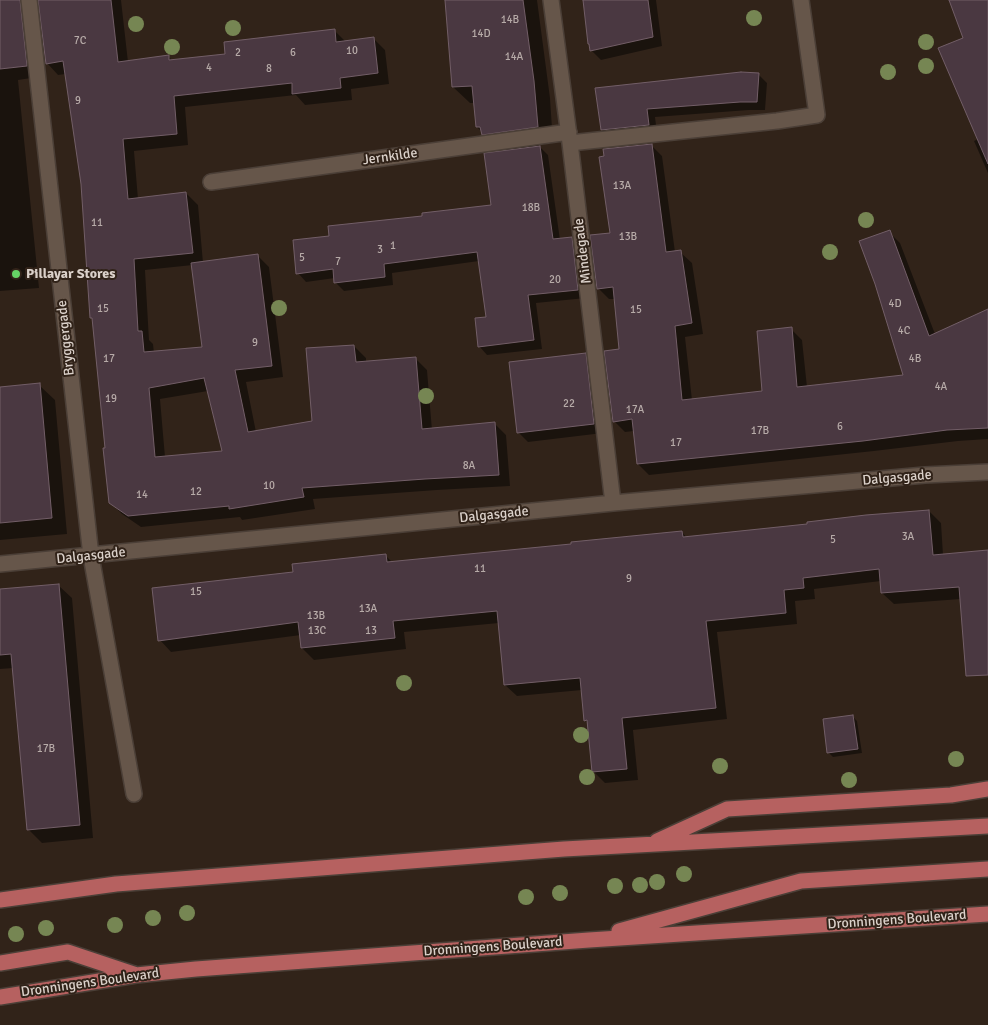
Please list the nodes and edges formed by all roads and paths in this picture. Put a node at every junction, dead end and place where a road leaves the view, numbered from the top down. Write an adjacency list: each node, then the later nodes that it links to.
1 (29, 0): 8 (street, Bryggergade)
2 (551, 0): 4 (street, Mindegade)
3 (801, 0): 4 (street, Jernkilde)
4 (570, 138): 5 (street, Jernkilde); 7 (street, Mindegade)
5 (211, 182)
6 (988, 472): 7 (street, Dalgasgade)
7 (612, 503): 8 (street, Dalgasgade)
8 (90, 556): 9 (street, Dalgasgade); 11 (street, Bryggergade)
9 (0, 564)
10 (988, 789): 13 (main road)
11 (134, 794)
12 (988, 826): 13 (main road)
13 (650, 844): 15 (main road)
14 (988, 869): 17 (main road)
15 (0, 900)
16 (988, 914): 17 (main road, Dronningens Boulevard)
17 (589, 940): 19 (main road, Dronningens Boulevard)
18 (0, 963): 19 (main road)
19 (136, 975): 20 (main road, Dronningens Boulevard)
20 (0, 997)

